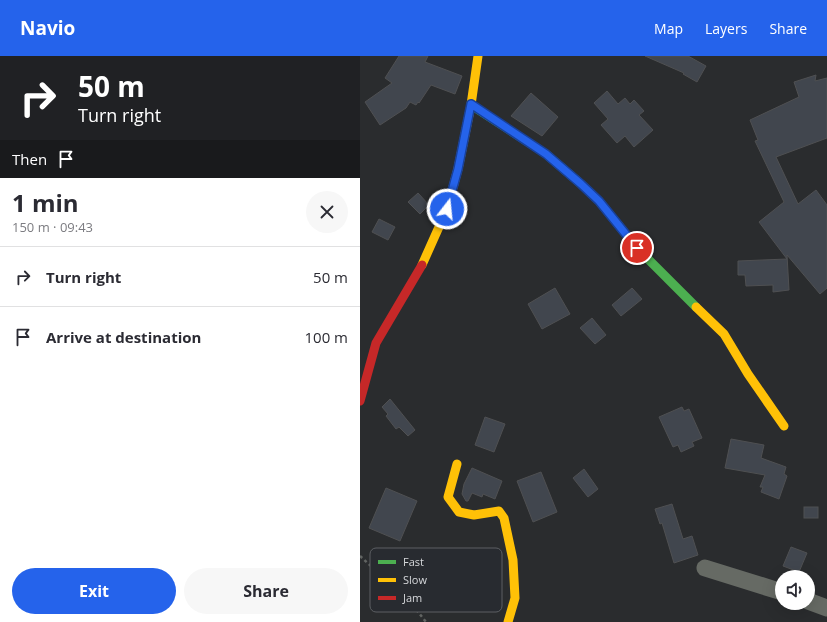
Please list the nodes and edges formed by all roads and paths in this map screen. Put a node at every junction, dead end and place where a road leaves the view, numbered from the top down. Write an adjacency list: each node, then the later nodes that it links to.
1 (478, 56): 2 (street)
2 (471, 104): 3 (street); 4 (street)
3 (360, 401)
4 (784, 426)
5 (456, 464): 14 (street)
6 (360, 556): 7 (path)
7 (370, 565)
8 (705, 568): 9 (street)
9 (775, 590)
10 (815, 604): 11 (street)
11 (827, 608)
12 (418, 612): 13 (path)
13 (426, 622)
14 (508, 622)

